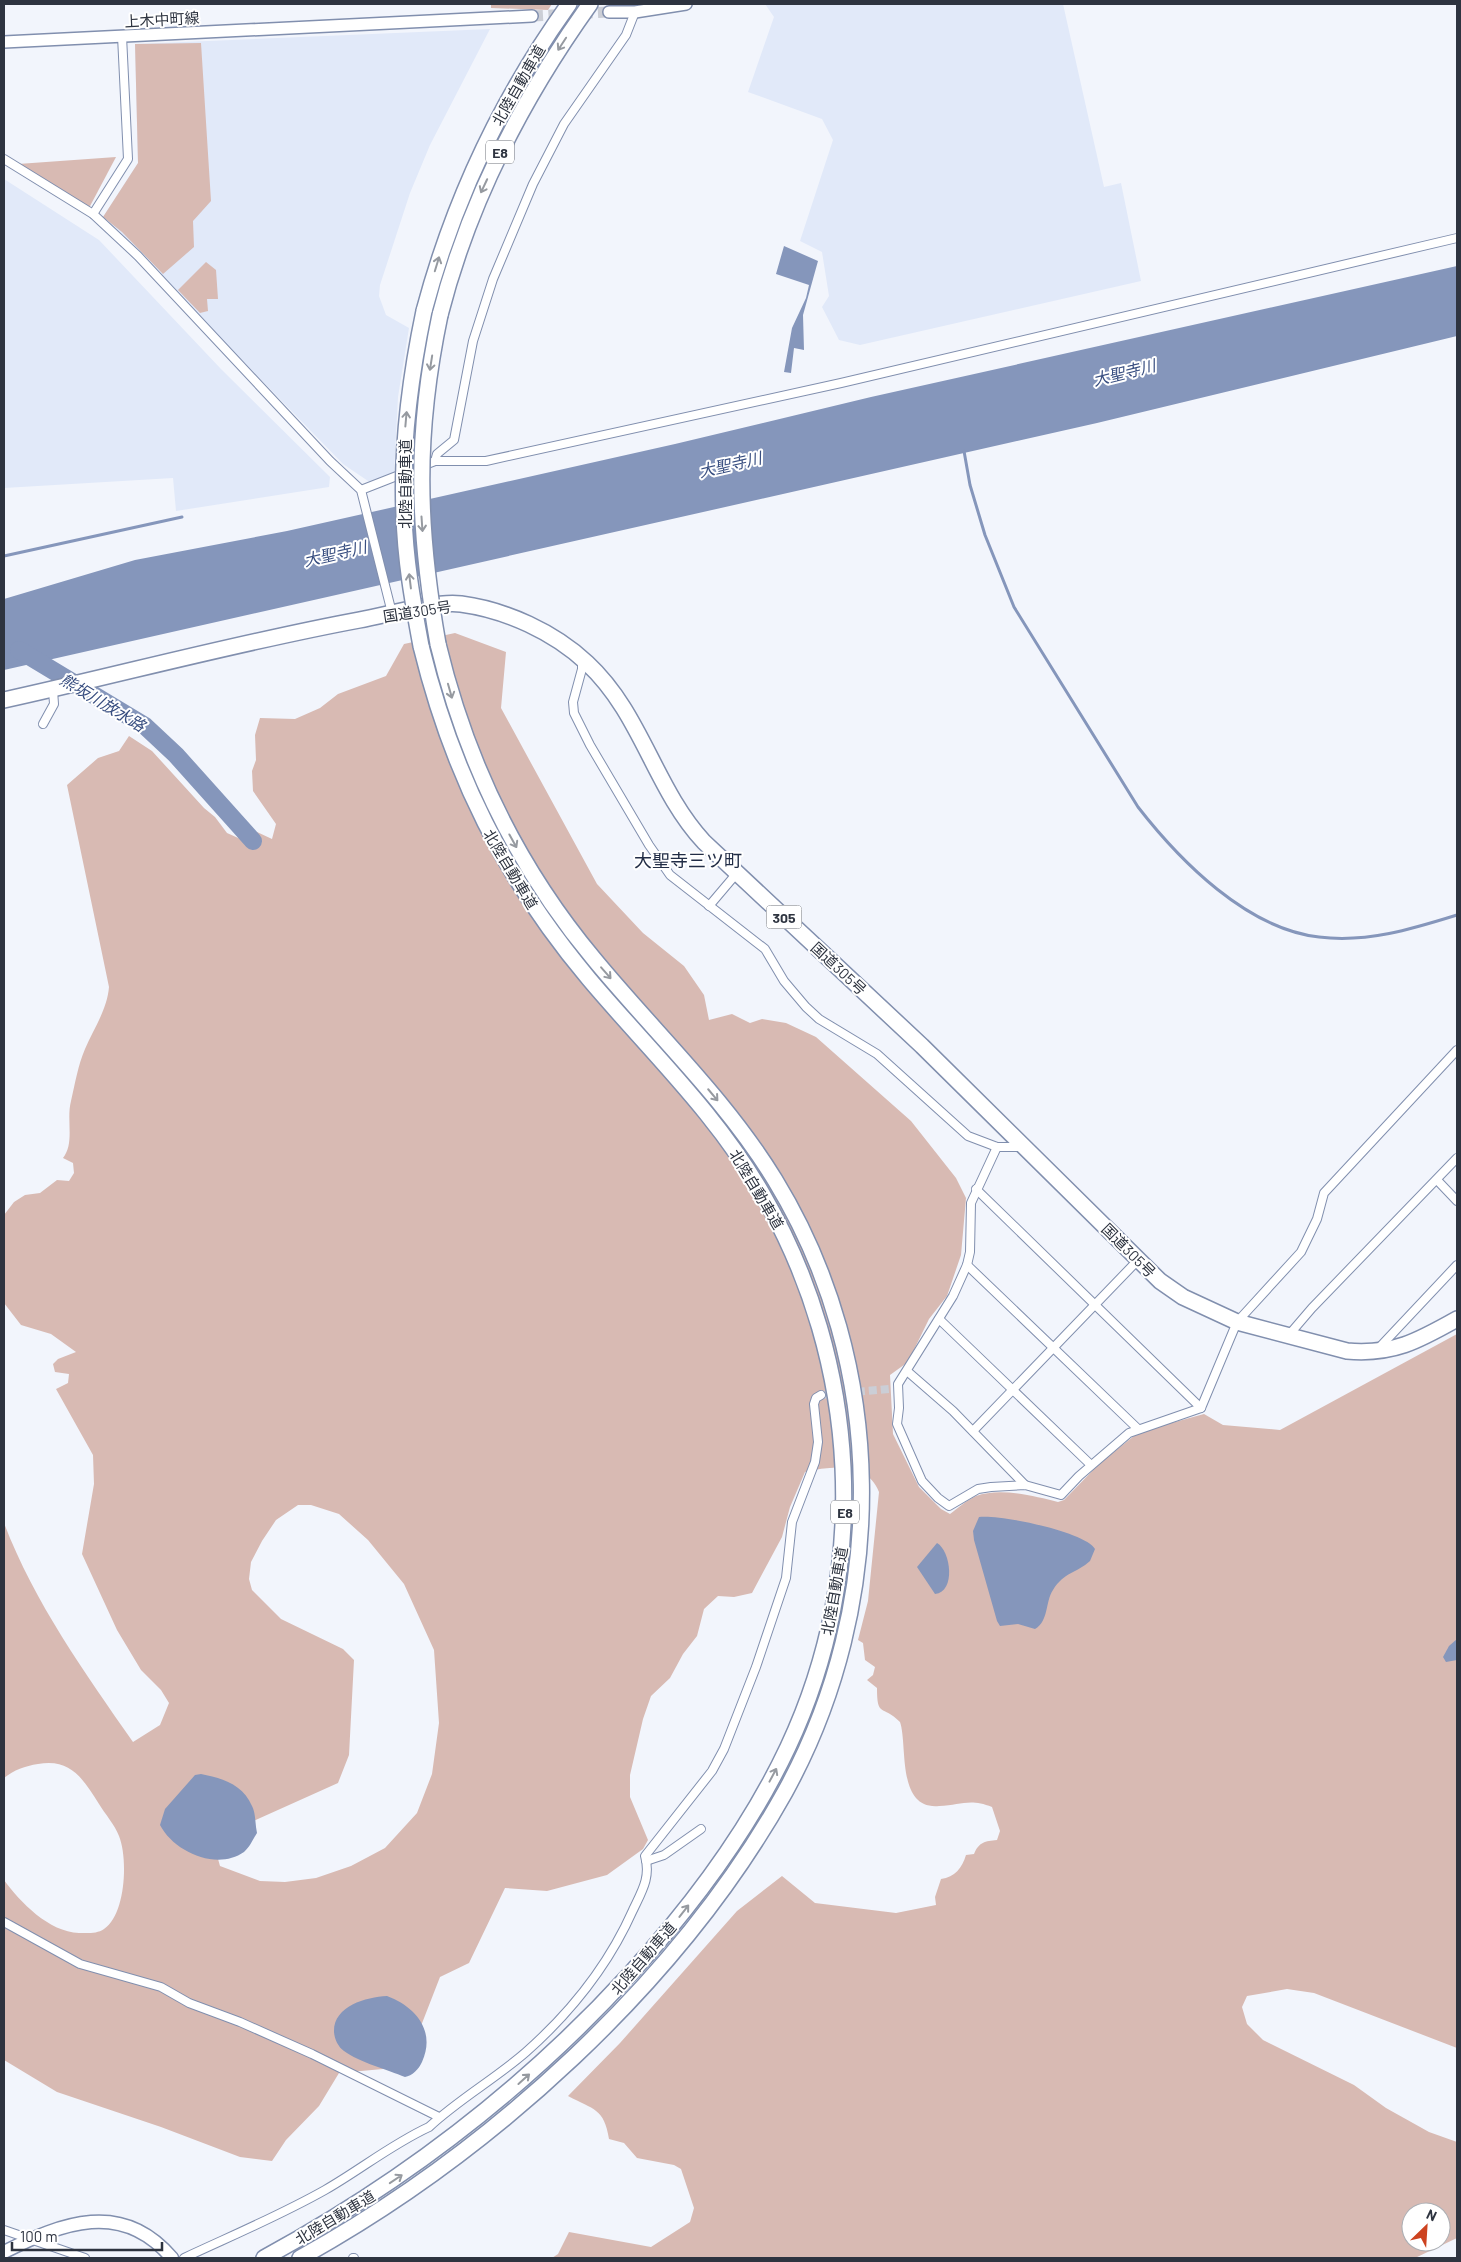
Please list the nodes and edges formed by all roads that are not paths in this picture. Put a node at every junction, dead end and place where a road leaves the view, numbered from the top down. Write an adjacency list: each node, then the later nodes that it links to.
1 (569, 4): 58 (highway, 北陸自動車道 / E8, one-way to 1, bridge)
2 (590, 4): 59 (highway, 北陸自動車道 / E8, one-way to 59, bridge)
3 (686, 4): 5 (main road)
4 (609, 12): 5 (main road)
5 (635, 12): 12 (street)
6 (532, 16): 7 (main road, 上木中町線)
7 (122, 36): 8 (main road, 上木中町線); 10 (street)
8 (4, 42)
9 (4, 159): 10 (street)
10 (93, 214): 13 (street)
11 (1457, 238): 12 (street)
12 (435, 461): 13 (street)
13 (361, 490): 14 (street)
14 (391, 608): 15 (highway, 国道305号 / 305); 16 (highway, 国道305号 / 305)
15 (582, 659): 19 (highway, 国道305号 / 305); 20 (street)
16 (57, 689): 17 (highway, 国道305号 / 305); 18 (street)
17 (4, 700)
18 (43, 724)
19 (737, 873): 20 (street); 23 (highway, 国道305号 / 305)
20 (709, 906): 22 (street)
21 (1457, 1050): 34 (street)
22 (997, 1147): 23 (street); 26 (street)
23 (1023, 1147): 28 (highway, 国道305号 / 305)
24 (1457, 1158): 25 (street)
25 (1437, 1180): 27 (street); 35 (street)
26 (976, 1190): 29 (street); 31 (street)
27 (1457, 1201)
28 (1139, 1259): 31 (street); 34 (highway, 国道305号 / 305)
29 (967, 1265): 32 (street); 36 (street)
30 (1457, 1265): 37 (street)
31 (1094, 1304): 36 (street); 43 (street)
32 (938, 1319): 38 (street); 41 (street)
33 (1457, 1319): 37 (highway, 国道305号 / 305)
34 (1237, 1322): 35 (highway, 国道305号 / 305); 43 (street)
35 (1288, 1336): 37 (highway, 国道305号 / 305)
36 (1054, 1346): 41 (street); 44 (street)
37 (1376, 1352)
38 (907, 1371): 40 (street); 45 (street)
39 (889, 1389): 40 (street)
40 (898, 1389): 47 (street)
41 (1012, 1389): 45 (street); 46 (street)
42 (821, 1395): 49 (street)
43 (1201, 1408): 44 (street)
44 (1137, 1428): 46 (street)
45 (974, 1431): 47 (street)
46 (1091, 1466): 47 (street)
47 (1025, 1485)
48 (701, 1829): 49 (street)
49 (646, 1861): 51 (street)
50 (4, 1922): 51 (street)
51 (439, 2117): 57 (street)
52 (4, 2230): 53 (street)
53 (31, 2238): 54 (main road); 55 (street); 56 (main road)
54 (4, 2252)
55 (85, 2258)
56 (172, 2258)
57 (184, 2258)
58 (264, 2258)
59 (300, 2258)

